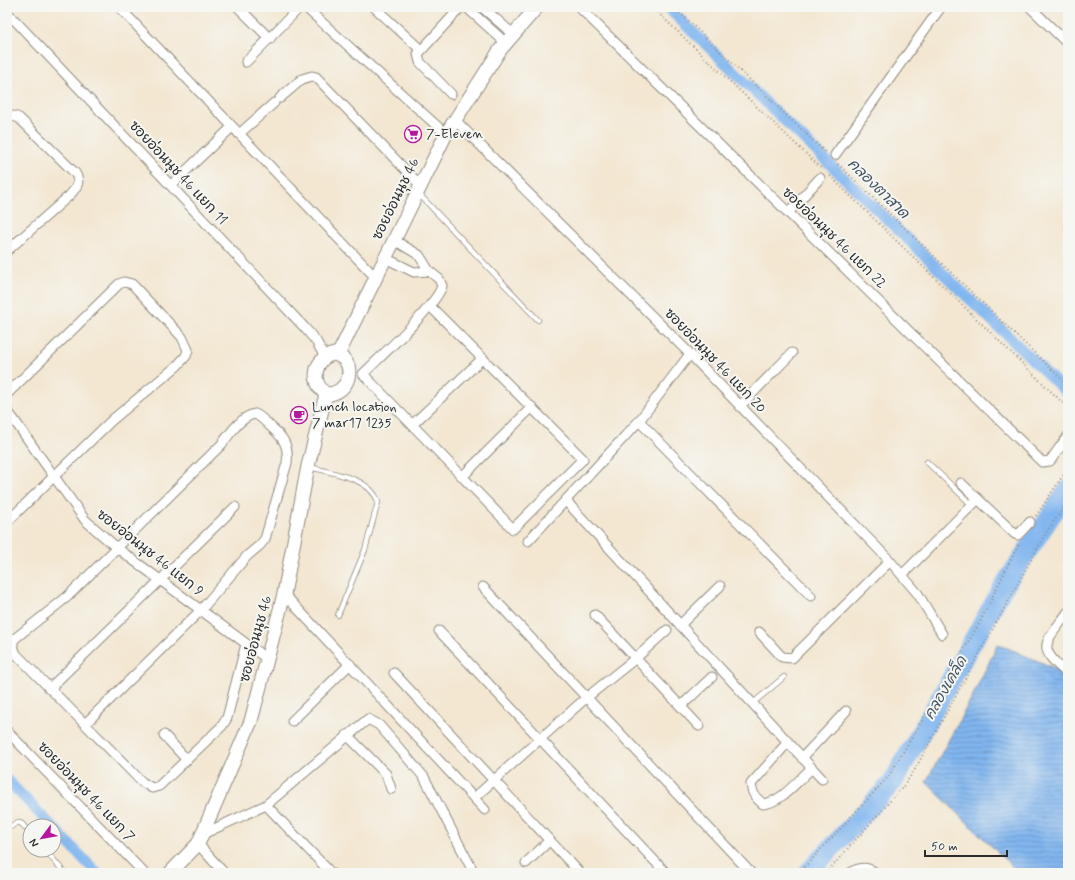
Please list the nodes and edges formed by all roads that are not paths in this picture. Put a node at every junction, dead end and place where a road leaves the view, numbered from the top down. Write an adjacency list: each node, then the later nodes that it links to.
1 (119, 7): 22 (street)
2 (238, 7): 15 (street)
3 (300, 7): 15 (street)
4 (305, 7): 24 (street)
5 (374, 7): 17 (street)
6 (461, 7): 17 (street)
7 (466, 7): 14 (street)
8 (482, 7): 14 (street)
9 (537, 7): 14 (street, ซอยอ่อนนุช 46)
10 (579, 7): 29 (street, ซอยอ่อนนุช 46 แยก 22)
11 (941, 7): 25 (street)
12 (1030, 7): 16 (street)
13 (7, 12): 27 (street, ซอยอ่อนนุช 46 แยก 11)
14 (509, 38): 21 (street, ซอยอ่อนนุช 46)
15 (270, 39): 18 (street)
16 (1068, 44)
17 (421, 50): 19 (street)
18 (246, 62)
19 (451, 94)
20 (7, 119): 31 (street)
21 (454, 119): 24 (street, ซอยอ่อนนุช 46); 38 (street, ซอยอ่อนนุช 46 แยก 20)
22 (232, 127): 23 (street); 27 (street)
23 (239, 134): 28 (street); 34 (street)
24 (446, 134): 28 (street, ซอยอ่อนนุช 46)
25 (832, 157)
26 (822, 174): 29 (street)
27 (171, 185): 39 (street, ซอยอ่อนนุช 46 แยก 11)
28 (419, 188): 30 (street, ซอยอ่อนนุช 46); 36 (lane)
29 (788, 213): 48 (street, ซอยอ่อนนุช 46 แยก 22)
30 (394, 240): 32 (street, ซอยอ่อนนุช 46); 33 (street)
31 (7, 251)
32 (385, 258): 33 (street); 34 (street, ซอยอ่อนนุช 46)
33 (429, 271): 35 (street)
34 (376, 278): 39 (street, ซอยอ่อนนุช 46)
35 (430, 306): 40 (street); 47 (street)
36 (538, 320)
37 (792, 353): 43 (street)
38 (690, 354): 43 (street, ซอยอ่อนนุช 46 แยก 20); 46 (street)
39 (332, 356): 42 (street); 42 (street)
40 (483, 358): 44 (street); 47 (street)
41 (7, 394): 52 (street)
42 (326, 394): 50 (street, ซอยอ่อนนุช 46)
43 (740, 406): 61 (street, ซอยอ่อนนุช 46 แยก 20)
44 (532, 408): 51 (street); 51 (street)
45 (7, 410): 52 (street, ซอยอ่อนนุช 46 แยก 9)
46 (639, 421): 54 (street); 67 (street)
47 (412, 424): 51 (street)
48 (1068, 436)
49 (927, 462): 55 (lane)
50 (308, 466): 66 (street, ซอยอ่อนนุช 46); 70 (lane)
51 (463, 476)
52 (53, 478): 58 (street); 60 (street, ซอยอ่อนนุช 46 แยก 9)
53 (961, 483): 55 (street)
54 (566, 501): 59 (street); 72 (street)
55 (975, 502): 57 (street); 62 (street)
56 (235, 507): 63 (street)
57 (1032, 521)
58 (7, 522)
59 (528, 541)
60 (117, 548): 63 (street, ซอยอ่อนนุช 46 แยก 9); 68 (street); 85 (street)
61 (890, 561): 62 (street, ซอยอ่อนนุช 46 แยก 20); 75 (street)
62 (902, 575): 76 (street, ซอยอ่อนนุช 46 แยก 20)
63 (162, 579): 68 (street, ซอยอ่อนนุช 46 แยก 9); 85 (street)
64 (720, 586): 72 (street)
65 (483, 588): 86 (street)
66 (284, 594): 79 (street, ซอยอ่อนนุช 46); 80 (street)
67 (811, 596)
68 (201, 610): 77 (street, ซอยอ่อนนุช 46 แยก 9); 91 (street)
69 (1068, 612): 82 (street)
70 (338, 615)
71 (595, 615): 78 (street)
72 (680, 625): 87 (street)
73 (667, 630): 78 (street)
74 (439, 631): 96 (street)
75 (759, 632)
76 (942, 634)
77 (246, 644): 79 (street, ซอยอ่อนนุช 46 แยก 9); 99 (street)
78 (636, 658): 86 (street); 88 (street)
79 (267, 659): 109 (street, ซอยอ่อนนุช 46)
80 (350, 664): 90 (street); 104 (street)
81 (394, 673): 102 (street)
82 (1068, 674)
83 (712, 677): 88 (street)
84 (784, 677): 87 (lane)
85 (49, 689): 91 (street)
86 (586, 698): 96 (street); 121 (street)
87 (752, 704): 97 (street)
88 (681, 706): 92 (street)
89 (846, 711): 98 (street)
90 (292, 721)
91 (85, 724): 99 (street)
92 (699, 726)
93 (7, 731): 114 (street, ซอยอ่อนนุช 46 แยก 7)
94 (164, 735): 99 (street)
95 (347, 735): 103 (street); 105 (street); 118 (street)
96 (540, 738): 102 (street); 120 (street)
97 (788, 742): 98 (street); 100 (street)
98 (802, 758): 100 (street)
99 (187, 760)
100 (812, 768): 101 (street)
101 (822, 779)
102 (493, 780): 104 (street); 110 (street)
103 (391, 788)
104 (474, 798): 106 (street)
105 (266, 805): 109 (street); 117 (street)
106 (485, 810)
107 (22, 824): 108 (lane)
108 (7, 829)
109 (201, 839): 115 (street, ซอยอ่อนนุช 46); 116 (street)
110 (549, 840): 112 (street); 119 (street)
111 (52, 858): 113 (lane)
112 (526, 863)
113 (65, 873)
114 (144, 873)
115 (170, 873)
116 (224, 873)
117 (331, 873)
118 (474, 873)
119 (580, 873)
120 (666, 873)
121 (751, 873)
122 (850, 873): 123 (street)
123 (876, 873)

